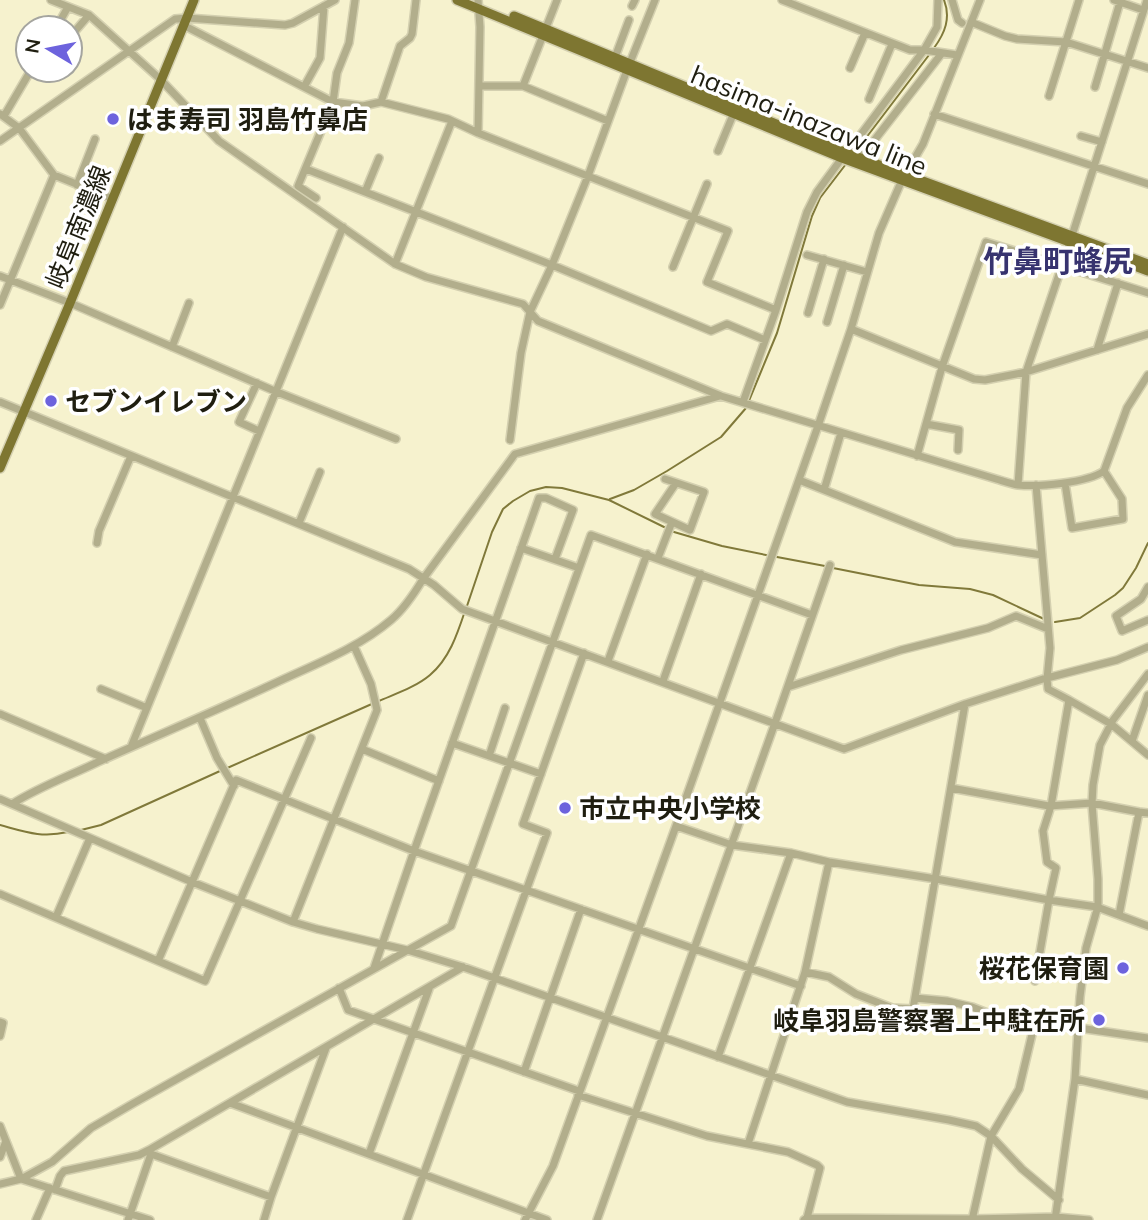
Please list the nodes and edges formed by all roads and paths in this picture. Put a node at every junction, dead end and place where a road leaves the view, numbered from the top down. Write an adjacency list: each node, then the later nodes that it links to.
1 (51, 0): 18 (street)
2 (194, 0): 24 (main road, 岐阜南濃線)
3 (335, 0): 17 (street)
4 (355, 0): 48 (street)
5 (416, 0): 49 (street)
6 (457, 0): 16 (main road, hasima-inazawa line)
7 (557, 0): 27 (street)
8 (654, 0): 37 (street)
9 (782, 0): 28 (street)
10 (938, 0): 31 (street)
11 (952, 0): 26 (street)
12 (980, 0): 25 (street)
13 (1079, 0): 29 (street)
14 (1147, 0): 19 (street)
15 (1117, 1): 19 (street); 33 (street)
16 (476, 3): 27 (main road, hasima-inazawa line); 42 (street)
17 (324, 6): 24 (street); 44 (street)
18 (68, 7): 20 (street); 21 (street)
19 (1143, 10): 36 (street)
20 (64, 14)
21 (89, 15): 23 (street); 32 (street)
22 (629, 20): 35 (street)
23 (84, 21)
24 (185, 22): 32 (street); 40 (main road, 岐阜南濃線); 44 (street)
25 (971, 22): 29 (street); 34 (street)
26 (962, 23)
27 (545, 32): 35 (main road, hasima-inazawa line); 43 (street)
28 (865, 33): 30 (street); 38 (street)
29 (1066, 42): 33 (street); 46 (street)
30 (892, 44): 31 (street); 47 (street)
31 (932, 51): 34 (street); 63 (street); 63 (street)
32 (129, 52): 40 (street); 55 (street)
33 (1105, 54): 36 (street); 45 (street)
34 (957, 55): 51 (street)
35 (613, 60): 37 (main road, hasima-inazawa line)
36 (1127, 62): 39 (street); 60 (street)
37 (628, 67): 50 (main road, hasima-inazawa line); 54 (street)
38 (850, 68)
39 (1148, 68)
40 (160, 79): 74 (main road, 岐阜南濃線); 77 (street)
41 (22, 84): 52 (street)
42 (480, 86): 43 (street); 56 (street)
43 (523, 86): 54 (street)
44 (304, 87): 48 (street)
45 (1095, 87)
46 (1049, 96)
47 (869, 99)
48 (333, 102): 49 (street); 65 (street)
49 (381, 102): 53 (street)
50 (735, 110): 61 (street); 63 (main road, hasima-inazawa line)
51 (934, 114): 64 (street); 68 (street)
52 (2, 115): 55 (street)
53 (452, 121): 56 (street); 75 (street)
54 (608, 121): 67 (street)
55 (19, 128): 59 (street); 66 (street)
56 (478, 133): 67 (street)
57 (1081, 136): 60 (street)
58 (95, 139): 71 (street)
59 (0, 141)
60 (1102, 142): 64 (street)
61 (718, 151)
62 (379, 158): 72 (street)
63 (851, 158): 68 (main road, hasima-inazawa line); 96 (street)
64 (1094, 167): 70 (street); 78 (street)
65 (306, 169): 72 (street); 73 (street)
66 (54, 175): 71 (street); 90 (street)
67 (588, 176): 76 (street); 83 (street)
68 (904, 177): 78 (main road, hasima-inazawa line); 88 (street)
69 (707, 184): 76 (street)
70 (1148, 184)
71 (76, 185): 74 (street)
72 (365, 192): 75 (street)
73 (316, 198)
74 (113, 199): 93 (main road, 岐阜南濃線)
75 (415, 212): 81 (street); 83 (street)
76 (694, 217): 86 (street); 96 (street)
77 (343, 228): 81 (street); 109 (street)
78 (1071, 239): 82 (main road, hasima-inazawa line); 85 (street); 87 (main road, hasima-inazawa line)
79 (807, 255): 80 (street)
80 (824, 260): 84 (street); 98 (street)
81 (394, 264): 97 (street)
82 (1148, 264)
83 (552, 265): 97 (street); 102 (street)
84 (844, 265): 88 (street); 99 (street)
85 (1061, 266): 91 (street); 105 (street); 106 (street)
86 (673, 267)
87 (1148, 271)
88 (867, 272): 100 (street)
89 (0, 276): 90 (street)
90 (10, 280): 93 (street); 95 (street)
91 (1118, 284): 92 (street); 104 (street)
92 (1148, 293)
93 (70, 303): 103 (street); 113 (main road, 岐阜南濃線)
94 (189, 303): 103 (street)
95 (0, 305)
96 (776, 310): 102 (street)
97 (530, 312): 110 (street); 119 (street)
98 (808, 313)
99 (827, 322)
100 (851, 329): 105 (street); 115 (street)
101 (1148, 334): 104 (street)
102 (765, 340): 112 (street)
103 (172, 347): 108 (street)
104 (1097, 350): 106 (street)
105 (942, 367): 106 (street); 114 (street)
106 (1026, 372): 130 (street)
107 (1148, 375): 124 (street)
108 (257, 383): 109 (street); 116 (street)
109 (276, 392): 116 (street); 118 (street)
110 (721, 396): 112 (street); 145 (street)
111 (0, 402): 113 (street)
112 (746, 403): 115 (street)
113 (23, 411): 121 (street); 123 (main road, 岐阜南濃線)
114 (926, 424): 120 (street); 122 (street)
115 (818, 426): 117 (street); 127 (street)
116 (259, 431): 133 (street)
117 (841, 433): 122 (street); 132 (street)
118 (396, 439)
119 (510, 440)
120 (958, 450)
121 (131, 456): 133 (street); 136 (street)
122 (917, 456): 130 (street)
123 (0, 468)
124 (1104, 471): 129 (street); 129 (street)
125 (320, 472): 135 (street)
126 (665, 479): 128 (street)
127 (799, 480): 132 (street); 147 (street)
128 (676, 483): 134 (street); 134 (street)
129 (1065, 483): 131 (street)
130 (1018, 485): 131 (street)
131 (1036, 485): 139 (street)
132 (824, 490): 139 (street)
133 (233, 497): 135 (street); 166 (street)
134 (672, 522): 140 (street)
135 (299, 523): 145 (street)
136 (97, 543)
137 (522, 548): 141 (street); 141 (street); 149 (street)
138 (647, 554): 140 (street); 143 (street); 156 (street)
139 (1042, 555): 151 (street)
140 (658, 558): 144 (street)
141 (555, 559): 143 (street)
142 (830, 565): 148 (street)
143 (579, 568): 152 (street)
144 (701, 574): 147 (street); 159 (street)
145 (424, 579): 149 (street); 153 (street)
146 (1148, 587): 150 (street)
147 (758, 595): 148 (street); 164 (street)
148 (813, 615): 160 (street)
149 (496, 620): 152 (street); 174 (street)
150 (1148, 620)
151 (1048, 629): 158 (street); 160 (street)
152 (553, 642): 155 (street); 180 (street)
153 (354, 646): 169 (street); 176 (street)
154 (1148, 647): 158 (street)
155 (584, 653): 156 (street); 181 (street)
156 (608, 662): 159 (street)
157 (1148, 674): 171 (street)
158 (1047, 679): 163 (street); 165 (street)
159 (663, 681): 164 (street)
160 (788, 687): 170 (street)
161 (101, 689): 166 (street)
162 (1148, 695): 173 (street)
163 (1069, 699): 171 (street); 189 (street)
164 (720, 702): 170 (street); 193 (street)
165 (965, 704): 170 (street); 184 (street)
166 (147, 708): 175 (street)
167 (505, 708): 178 (street)
168 (0, 714): 179 (street)
169 (200, 718): 175 (street); 183 (street)
170 (775, 723): 195 (street)
171 (1111, 724): 173 (street); 187 (street)
172 (311, 738): 186 (street)
173 (1132, 741): 177 (street)
174 (452, 743): 178 (street); 182 (street)
175 (131, 747): 179 (street)
176 (362, 749): 182 (street); 192 (street)
177 (1148, 755)
178 (489, 756): 180 (street)
179 (106, 759): 188 (street)
180 (509, 763): 181 (street); 199 (street)
181 (541, 774): 202 (street)
182 (439, 781): 196 (street)
183 (234, 786): 186 (street); 201 (street)
184 (951, 788): 189 (street); 200 (street)
185 (0, 799): 188 (street)
186 (284, 799): 192 (street); 205 (street)
187 (1092, 803): 189 (street); 190 (street); 206 (street)
188 (12, 804): 194 (street)
189 (1051, 806): 204 (street)
190 (1139, 813): 191 (street); 208 (street)
191 (1148, 813)
192 (335, 818): 196 (street); 210 (street)
193 (676, 826): 195 (street); 212 (street)
194 (89, 837): 201 (street); 209 (street)
195 (732, 845): 197 (street); 214 (street)
196 (414, 851): 199 (street); 213 (street)
197 (790, 853): 198 (street); 219 (street)
198 (829, 862): 200 (street); 220 (street)
199 (470, 870): 202 (street); 215 (street)
200 (936, 879): 204 (street); 227 (street)
201 (192, 882): 205 (street); 216 (street)
202 (527, 890): 207 (street); 221 (street)
203 (0, 894): 209 (street)
204 (1049, 900): 206 (street); 222 (street)
205 (240, 902): 210 (street); 216 (street)
206 (1097, 907): 208 (street); 232 (street)
207 (581, 909): 212 (street); 226 (street)
208 (1119, 915): 211 (street)
209 (56, 918): 216 (street)
210 (293, 922): 213 (street)
211 (1148, 926)
212 (638, 930): 214 (street); 228 (street)
213 (382, 944): 215 (street); 218 (street)
214 (694, 949): 219 (street); 235 (street)
215 (407, 950): 217 (street); 218 (street)
216 (158, 961)
217 (463, 967): 221 (street); 225 (street)
218 (374, 968): 224 (street)
219 (749, 968): 223 (street); 239 (street)
220 (805, 972): 223 (street); 227 (street)
221 (494, 978): 226 (street); 238 (street)
222 (1035, 981)
223 (801, 986): 241 (street)
224 (339, 988): 229 (street); 257 (street)
225 (429, 988): 229 (street); 233 (street)
226 (550, 998): 228 (street); 240 (street)
227 (915, 998): 231 (street)
228 (606, 1018): 235 (street); 244 (street)
229 (375, 1020): 233 (street); 237 (street)
230 (0, 1022): 234 (street)
231 (1034, 1026): 232 (street); 250 (street)
232 (1079, 1028): 236 (street); 242 (street)
233 (413, 1033): 238 (street); 254 (street)
234 (0, 1036)
235 (663, 1038): 239 (street); 247 (street)
236 (1148, 1038)
237 (326, 1048): 246 (street); 249 (street)
238 (468, 1052): 240 (street); 256 (street)
239 (718, 1057): 241 (street)
240 (524, 1072): 244 (street)
241 (772, 1076): 250 (street); 252 (street)
242 (1074, 1079): 245 (street); 261 (street)
243 (1148, 1088): 245 (street)
244 (578, 1093): 247 (street); 263 (street)
245 (1148, 1095)
246 (230, 1103): 249 (street); 253 (street)
247 (635, 1114): 252 (street); 272 (street)
248 (0, 1126): 251 (street)
249 (297, 1128): 254 (street); 260 (street)
250 (991, 1136): 261 (street); 273 (street)
251 (6, 1141): 255 (street); 257 (street)
252 (748, 1144): 265 (street)
253 (150, 1152): 259 (street); 260 (street); 262 (street)
254 (369, 1154): 256 (street)
255 (0, 1157)
256 (424, 1174): 263 (street); 270 (street)
257 (22, 1179): 258 (street); 259 (street)
258 (0, 1184)
259 (53, 1189): 262 (street); 267 (street)
260 (271, 1197): 269 (street)
261 (1059, 1200): 264 (street)
262 (129, 1217): 268 (street)
263 (527, 1217): 271 (street)
264 (1056, 1218): 273 (street); 274 (street)
265 (806, 1219): 266 (street)
266 (848, 1219): 273 (street)
267 (36, 1220)
268 (150, 1220)
269 (264, 1220)
270 (407, 1220)
271 (547, 1220)
272 (597, 1220)
273 (972, 1220)
274 (1089, 1220)

